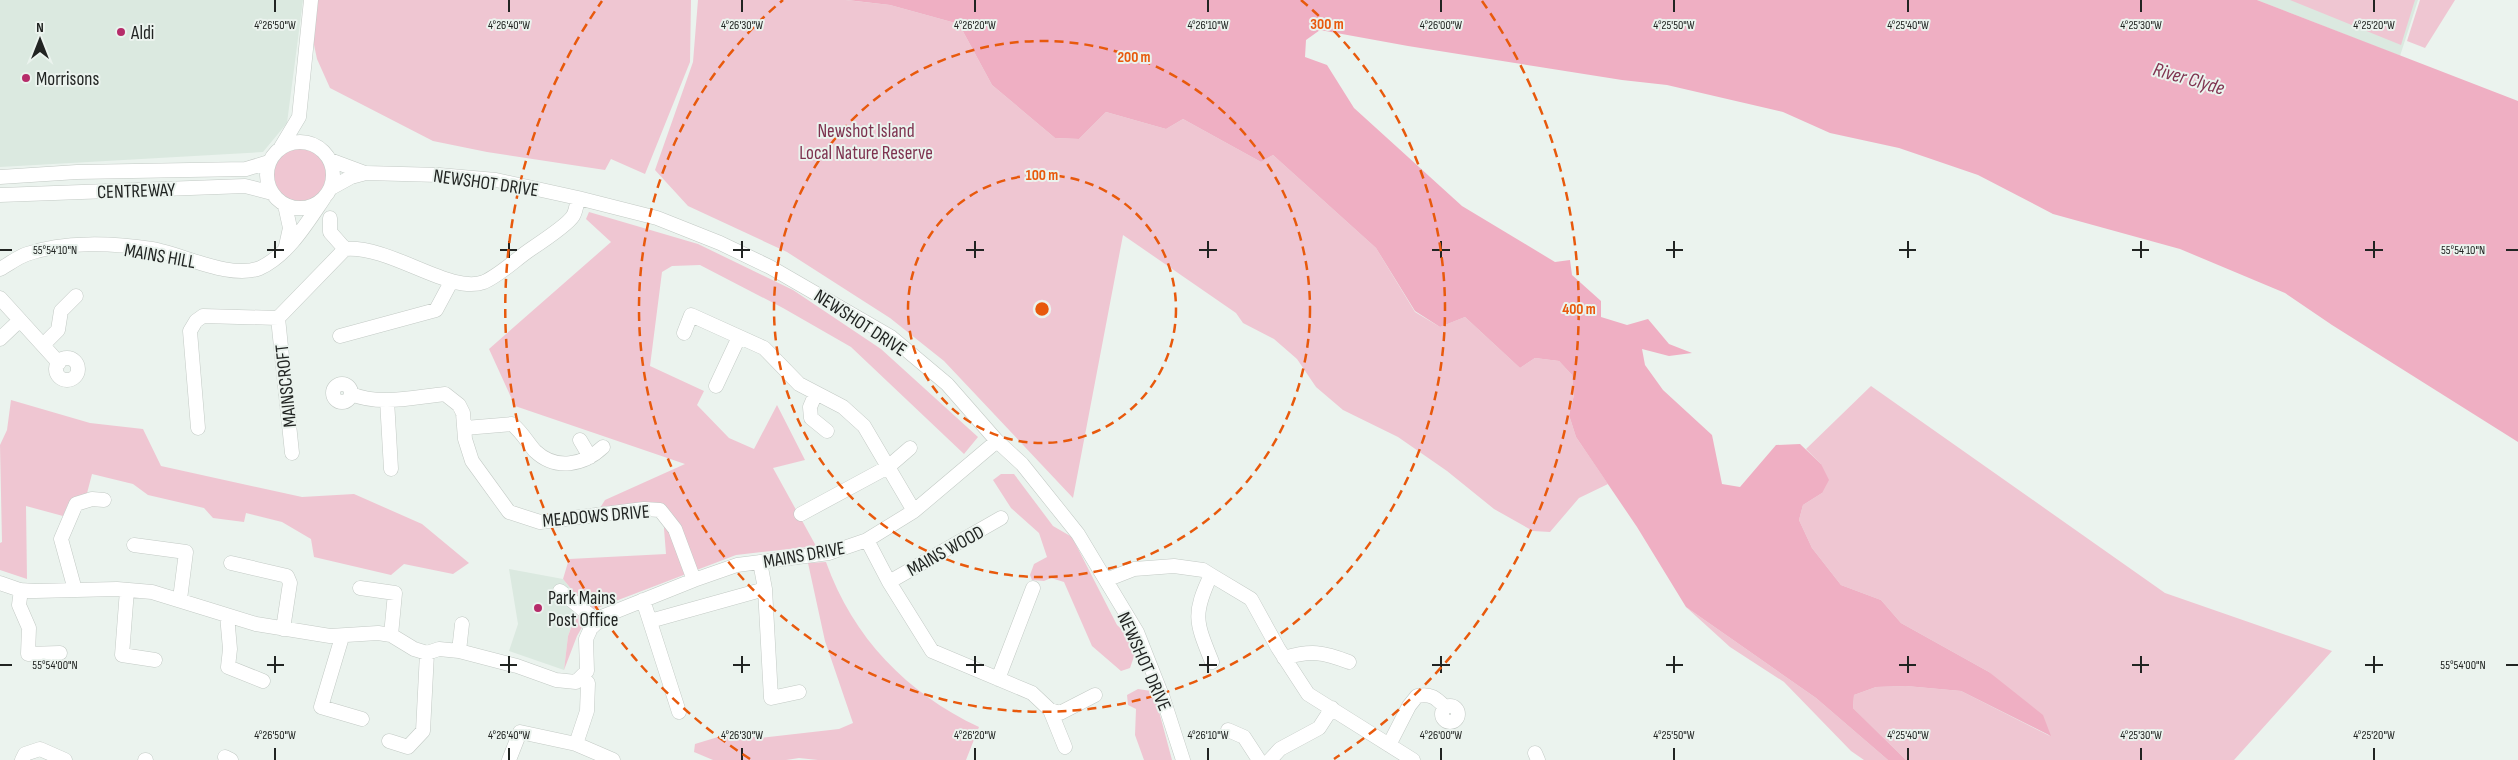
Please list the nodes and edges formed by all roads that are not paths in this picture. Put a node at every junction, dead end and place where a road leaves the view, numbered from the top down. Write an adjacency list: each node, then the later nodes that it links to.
1 (311, 0): 2 (street)
2 (299, 116): 3 (street); 4 (street)
3 (314, 145): 4 (street); 5 (street)
4 (281, 147): 6 (street)
5 (330, 160): 7 (street, NEWSHOT DRIVE); 10 (street)
6 (268, 162): 8 (street, CENTREWAY); 9 (street)
7 (366, 173): 10 (street, NEWSHOT DRIVE); 12 (street, NEWSHOT DRIVE)
8 (0, 177)
9 (272, 193): 11 (street, CENTREWAY); 13 (street)
10 (327, 193): 13 (street); 15 (street, MAINS HILL)
11 (0, 195)
12 (578, 198): 18 (street); 37 (street, NEWSHOT DRIVE)
13 (285, 205): 15 (street)
14 (330, 218): 16 (street)
15 (285, 247): 17 (street, MAINS HILL)
16 (346, 250): 18 (street); 21 (street, MAINSCROFT)
17 (0, 269)
18 (452, 282): 24 (street)
19 (76, 296): 27 (street)
20 (0, 298): 22 (street)
21 (278, 318): 33 (street, MAINSCROFT); 40 (street, MAINSCROFT)
22 (20, 320): 26 (street); 27 (street)
23 (684, 333): 25 (street)
24 (340, 336)
25 (739, 337): 29 (street); 30 (street)
26 (0, 339)
27 (43, 345): 28 (street)
28 (59, 363)
29 (716, 386)
30 (816, 393): 35 (street); 42 (street)
31 (351, 394): 32 (street, MEADOWS DRIVE)
32 (387, 400): 34 (street, MEADOWS DRIVE); 43 (street)
33 (198, 428)
34 (465, 428): 41 (street); 53 (street, MEADOWS DRIVE)
35 (827, 431)
36 (580, 440): 41 (street)
37 (996, 441): 45 (street, MAINS DRIVE); 54 (street, NEWSHOT DRIVE)
38 (603, 447): 41 (street)
39 (910, 448): 42 (street)
40 (292, 453)
41 (590, 457)
42 (888, 467): 45 (street); 46 (street)
43 (391, 469)
44 (104, 500): 61 (street)
45 (914, 511): 48 (street, MAINS DRIVE)
46 (801, 514)
47 (1001, 518): 55 (street, MAINS WOOD)
48 (867, 540): 50 (street, MAINS DRIVE); 55 (street, MAINS WOOD)
49 (134, 545): 64 (street)
50 (760, 562): 53 (street, MAINS DRIVE); 59 (street)
51 (230, 563): 70 (street)
52 (1210, 575): 54 (street); 76 (street); 78 (street)
53 (694, 580): 65 (street, MAINS DRIVE)
54 (1106, 580): 99 (street, NEWSHOT DRIVE)
55 (889, 582): 81 (street, MAINS WOOD)
56 (0, 583): 60 (street)
57 (360, 588): 71 (street)
58 (1033, 588): 81 (street)
59 (765, 589): 68 (street); 83 (street)
60 (21, 590): 61 (street); 74 (street)
61 (75, 590): 62 (street)
62 (128, 590): 64 (street); 77 (street)
63 (560, 591): 67 (street)
64 (180, 599): 66 (street)
65 (643, 600): 67 (street, MAINS DRIVE); 68 (street)
66 (227, 615): 70 (street); 82 (street)
67 (597, 621): 80 (street)
68 (650, 621): 88 (street)
69 (462, 624): 73 (street)
70 (283, 629): 72 (street)
71 (391, 635): 72 (street); 75 (street)
72 (342, 637): 89 (street)
73 (458, 651): 75 (street); 80 (street)
74 (60, 653)
75 (427, 653): 91 (street)
76 (1284, 658): 79 (street); 86 (street)
77 (155, 660)
78 (1212, 662)
79 (1349, 662)
80 (585, 675): 92 (street)
81 (998, 679): 87 (street, MAINS WOOD)
82 (263, 681)
83 (799, 692)
84 (1095, 695): 87 (street)
85 (1445, 707): 93 (street)
86 (1332, 708): 93 (street); 101 (street)
87 (1050, 710): 94 (street)
88 (679, 712)
89 (362, 719)
90 (1228, 730): 100 (street)
91 (389, 741)
92 (576, 744): 97 (street); 98 (street)
93 (1388, 745): 102 (street)
94 (1065, 748)
95 (22, 760): 96 (street)
96 (65, 760)
97 (509, 760)
98 (613, 760)
99 (1184, 760)
100 (1259, 760)
101 (1270, 760)
102 (1413, 760)

